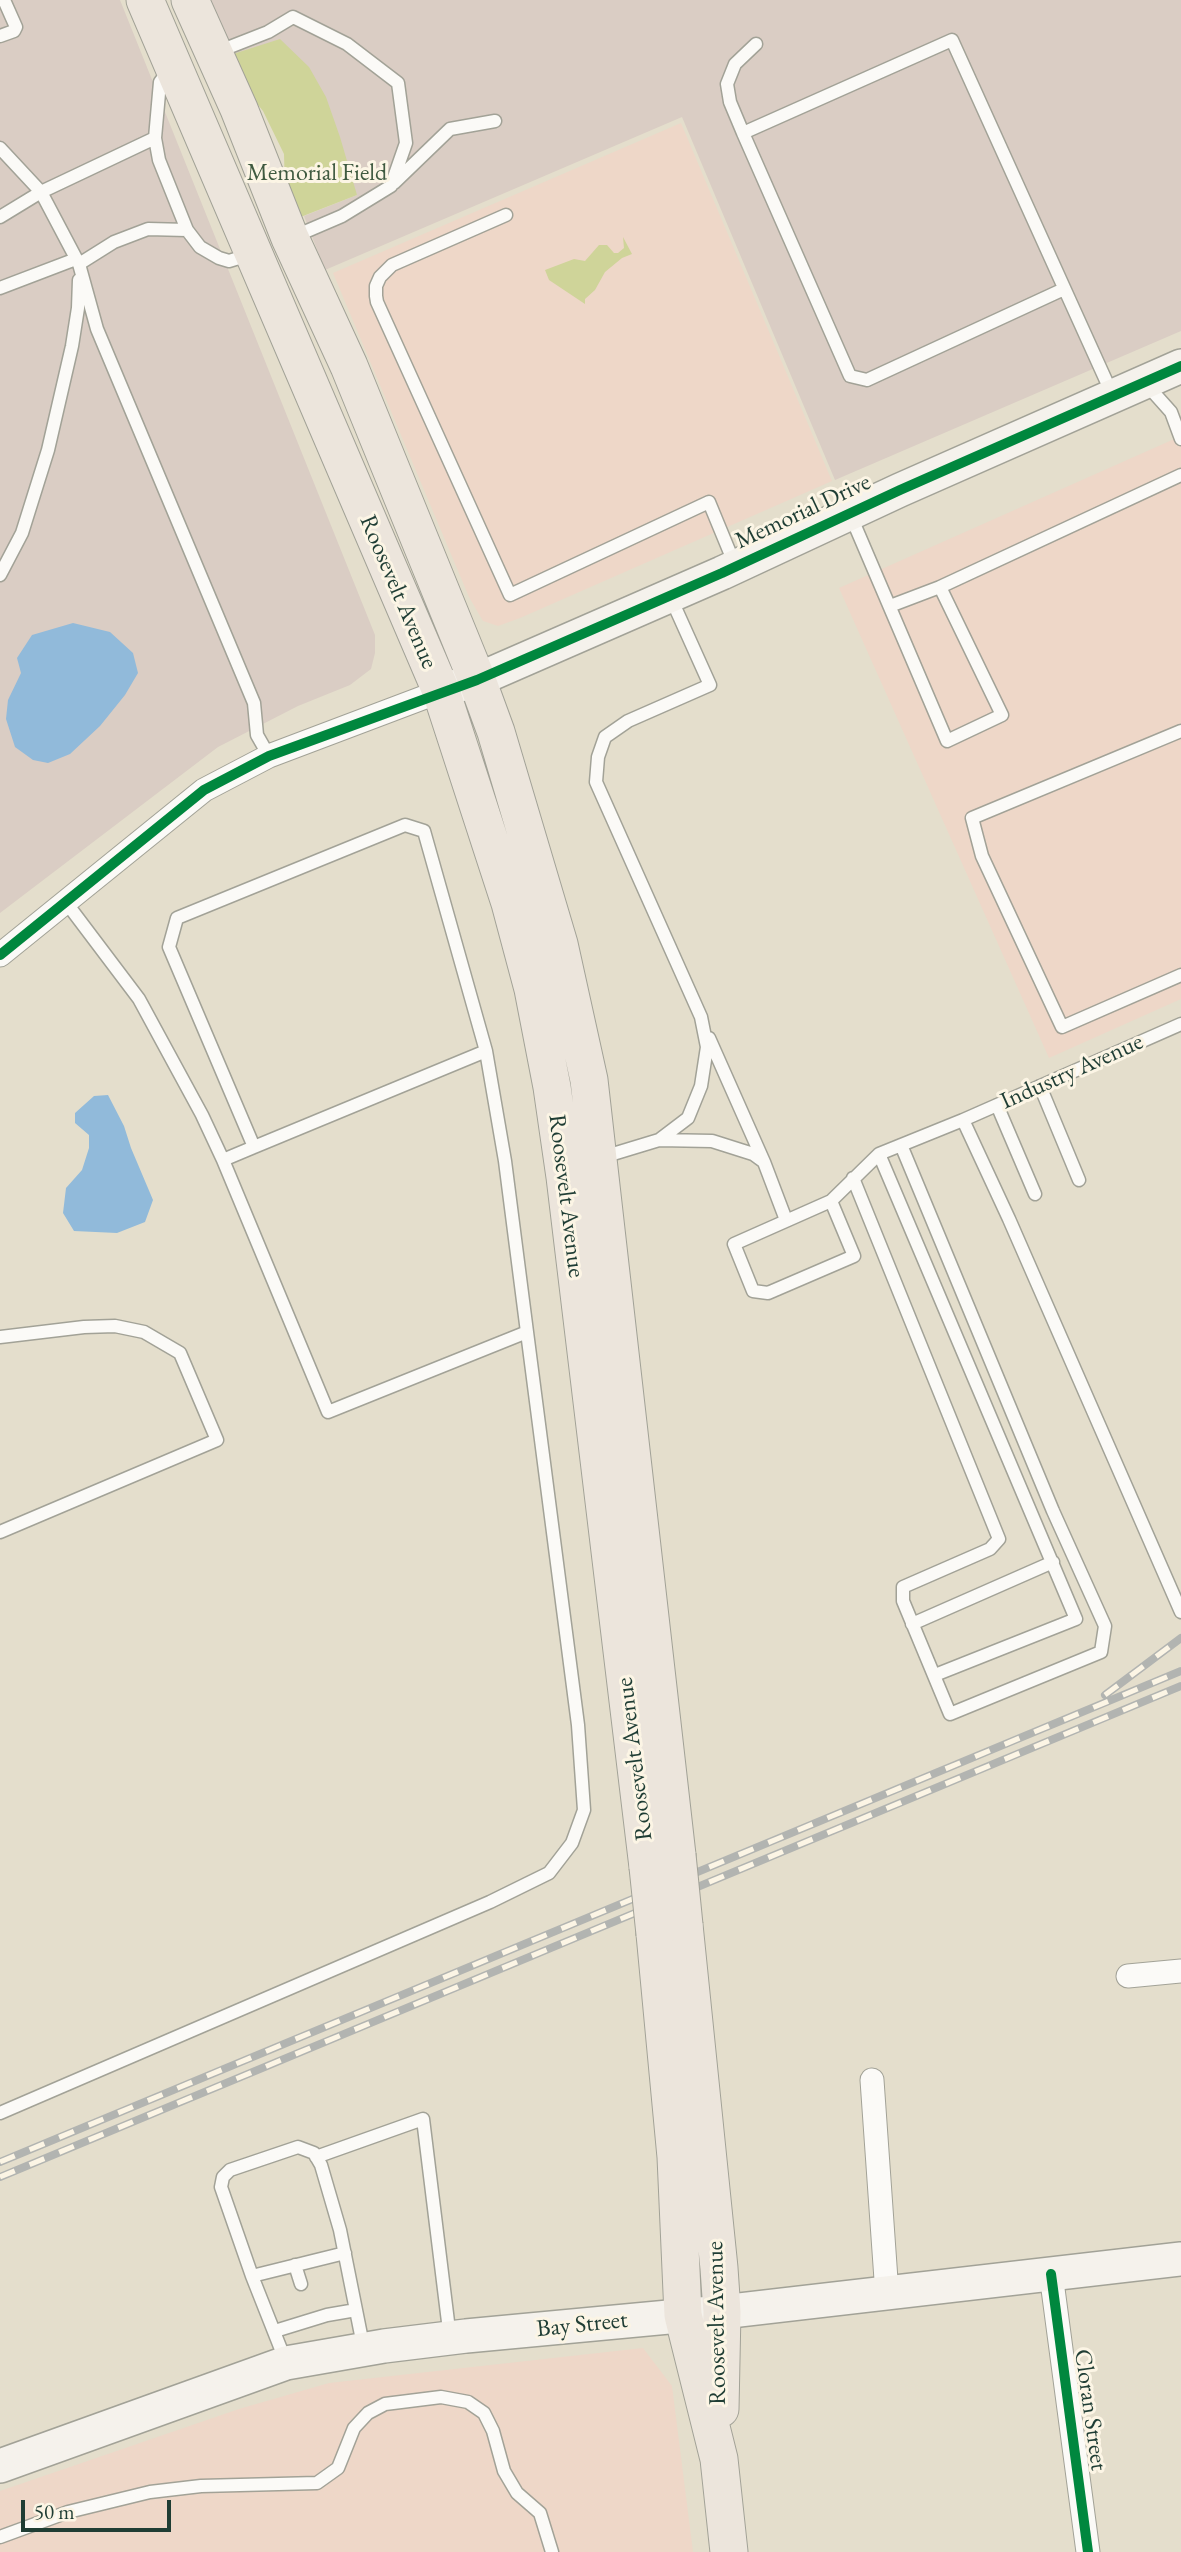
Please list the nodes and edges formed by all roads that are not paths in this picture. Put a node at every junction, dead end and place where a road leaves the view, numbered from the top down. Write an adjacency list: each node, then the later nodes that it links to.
1 (4, 0): 4 (lane)
2 (145, 0): 7 (main road, Roosevelt Avenue)
3 (190, 0): 6 (main road, Roosevelt Avenue)
4 (0, 36)
5 (756, 44): 9 (lane)
6 (213, 53): 7 (main road); 12 (lane); 17 (main road, Roosevelt Avenue)
7 (175, 70): 10 (lane); 18 (main road, Roosevelt Avenue)
8 (495, 121): 12 (lane)
9 (743, 133): 21 (lane); 21 (lane)
10 (155, 138): 13 (lane); 16 (lane)
11 (0, 148): 13 (lane)
12 (391, 186): 17 (lane)
13 (41, 192): 15 (lane); 19 (lane)
14 (506, 215): 28 (lane)
15 (0, 217)
16 (187, 230): 18 (lane); 19 (lane)
17 (290, 238): 18 (main road); 33 (main road, Roosevelt Avenue)
18 (252, 254): 34 (main road, Roosevelt Avenue)
19 (77, 261): 20 (lane); 29 (lane); 36 (lane)
20 (0, 288)
21 (1064, 289): 24 (lane)
22 (1181, 366): 23 (main road, Memorial Drive)
23 (1144, 382): 24 (main road, Memorial Drive); 25 (lane)
24 (1113, 396): 27 (main road, Memorial Drive)
25 (1181, 439)
26 (1181, 475): 30 (lane)
27 (850, 514): 28 (main road, Memorial Drive); 32 (lane)
28 (735, 566): 31 (main road, Memorial Drive)
29 (0, 575)
30 (940, 587): 32 (lane); 32 (lane)
31 (669, 595): 33 (main road, Memorial Drive); 41 (lane)
32 (890, 606)
33 (477, 680): 34 (main road, Memorial Drive); 50 (main road, Roosevelt Avenue)
34 (441, 691): 36 (street); 65 (main road, Roosevelt Avenue)
35 (1181, 731): 39 (lane)
36 (270, 756): 37 (street)
37 (65, 901): 38 (street); 51 (lane)
38 (0, 955)
39 (1181, 975)
40 (1181, 1024): 43 (lane, Industry Avenue)
41 (703, 1025): 46 (lane); 52 (lane)
42 (486, 1051): 48 (lane); 48 (lane); 58 (lane)
43 (1040, 1086): 44 (lane, Industry Avenue); 54 (lane)
44 (997, 1105): 45 (lane, Industry Avenue); 55 (lane)
45 (962, 1120): 47 (lane, Industry Avenue); 62 (lane)
46 (659, 1140): 50 (lane); 52 (lane)
47 (901, 1145): 49 (lane, Industry Avenue); 64 (lane)
48 (254, 1147): 51 (lane)
49 (879, 1154): 53 (lane); 61 (lane)
50 (599, 1158): 65 (main road, Roosevelt Avenue)
51 (223, 1160): 58 (lane)
52 (764, 1162): 57 (lane)
53 (853, 1178): 56 (lane); 63 (lane)
54 (1079, 1180)
55 (1035, 1194)
56 (831, 1201): 57 (lane); 57 (lane)
57 (786, 1220)
58 (527, 1332): 70 (lane)
59 (0, 1337): 60 (lane)
60 (0, 1532)
61 (1053, 1562): 63 (lane); 64 (lane)
62 (1181, 1612)
63 (912, 1624): 64 (lane)
64 (935, 1675)
65 (662, 1861): 66 (main road, Roosevelt Avenue, bridge)
66 (669, 1930): 80 (main road, Roosevelt Avenue); 81 (main road, Roosevelt Avenue)
67 (1181, 1971): 68 (street)
68 (1128, 1976)
69 (872, 2080): 78 (street)
70 (0, 2113)
71 (316, 2157): 72 (lane); 76 (lane); 83 (lane)
72 (345, 2253): 74 (lane); 79 (lane)
73 (1181, 2259): 75 (main road, Bay Street)
74 (295, 2265): 76 (lane); 77 (lane)
75 (1051, 2274): 78 (main road, Bay Street); 91 (street, Cloran Street)
76 (252, 2276): 82 (lane)
77 (301, 2284)
78 (887, 2294): 80 (main road, Bay Street)
79 (356, 2310): 82 (lane); 84 (lane)
80 (722, 2312): 81 (main road, Bay Street); 86 (main road, Roosevelt Avenue)
81 (683, 2315): 83 (main road, Bay Street); 86 (main road, Roosevelt Avenue)
82 (275, 2331): 85 (lane)
83 (450, 2338): 84 (main road, Bay Street)
84 (364, 2350): 85 (main road, Bay Street)
85 (286, 2363): 87 (main road, Bay Street)
86 (719, 2459): 90 (main road, Roosevelt Avenue)
87 (0, 2466)
88 (0, 2537): 89 (lane)
89 (552, 2552)
90 (729, 2552)
91 (1088, 2552)

